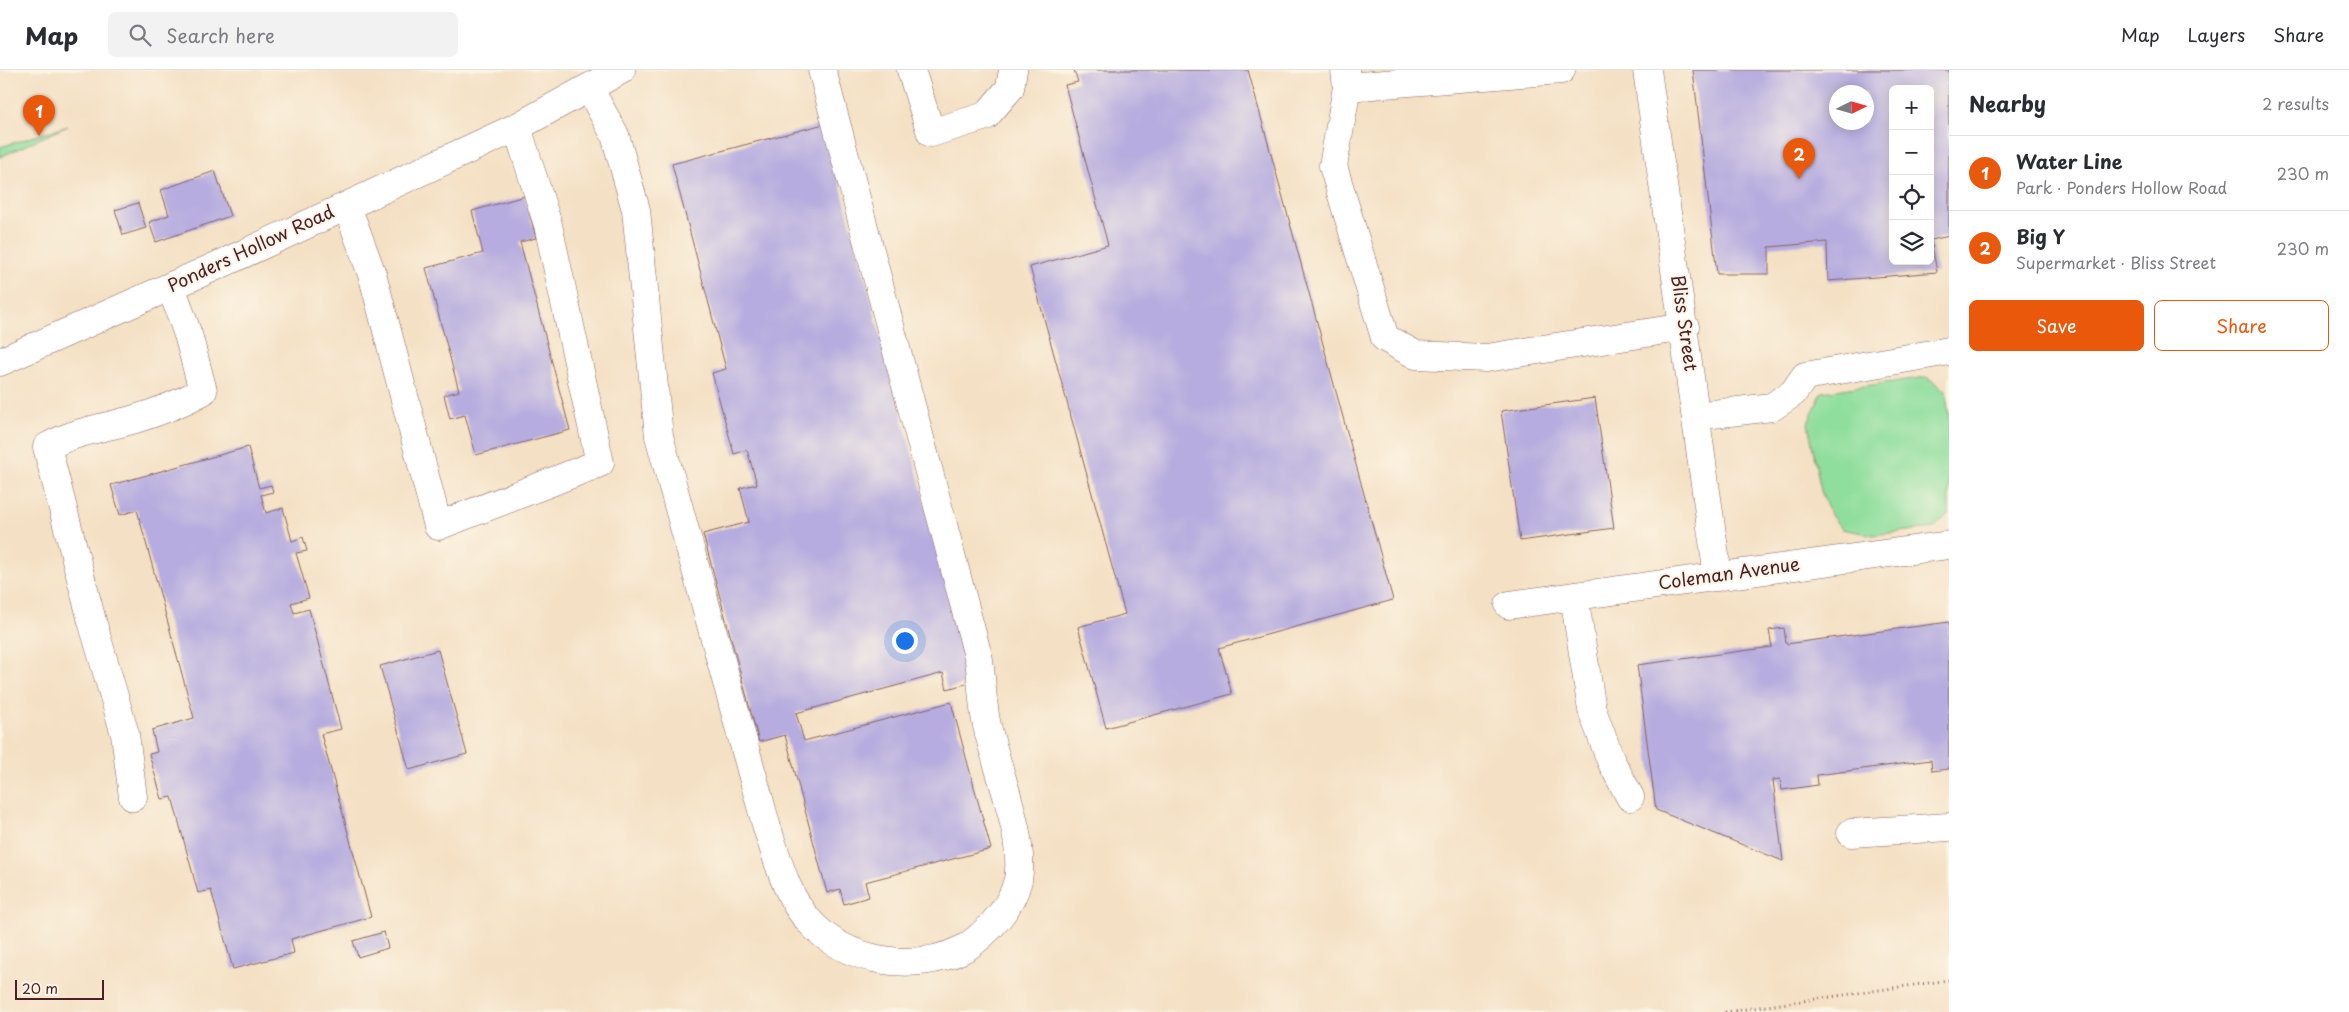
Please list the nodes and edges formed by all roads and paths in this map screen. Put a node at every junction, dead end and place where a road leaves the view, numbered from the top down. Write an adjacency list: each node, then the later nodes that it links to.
1 (621, 70): 8 (street, Ponders Hollow Road)
2 (822, 70): 8 (street)
3 (911, 70): 4 (street)
4 (1013, 70)
5 (1561, 70): 7 (street)
6 (1647, 70): 12 (street, Bliss Street)
7 (1346, 79): 12 (street)
8 (589, 88): 9 (street, Ponders Hollow Road)
9 (508, 130): 10 (street, Ponders Hollow Road); 10 (street)
10 (347, 206): 11 (street, Ponders Hollow Road)
11 (171, 286): 14 (street, Ponders Hollow Road); 20 (street)
12 (1685, 327): 15 (street, Bliss Street)
13 (1949, 351): 15 (street)
14 (0, 362)
15 (1696, 416): 17 (street, Bliss Street)
16 (1949, 545): 17 (street, Coleman Avenue)
17 (1718, 577): 18 (street, Coleman Avenue)
18 (1574, 596): 19 (street, Coleman Avenue); 21 (street)
19 (1509, 605)
20 (133, 797)
21 (1630, 797)
22 (1949, 827): 23 (street)
23 (1851, 833)
24 (1949, 980): 25 (path)
25 (1725, 1012)

